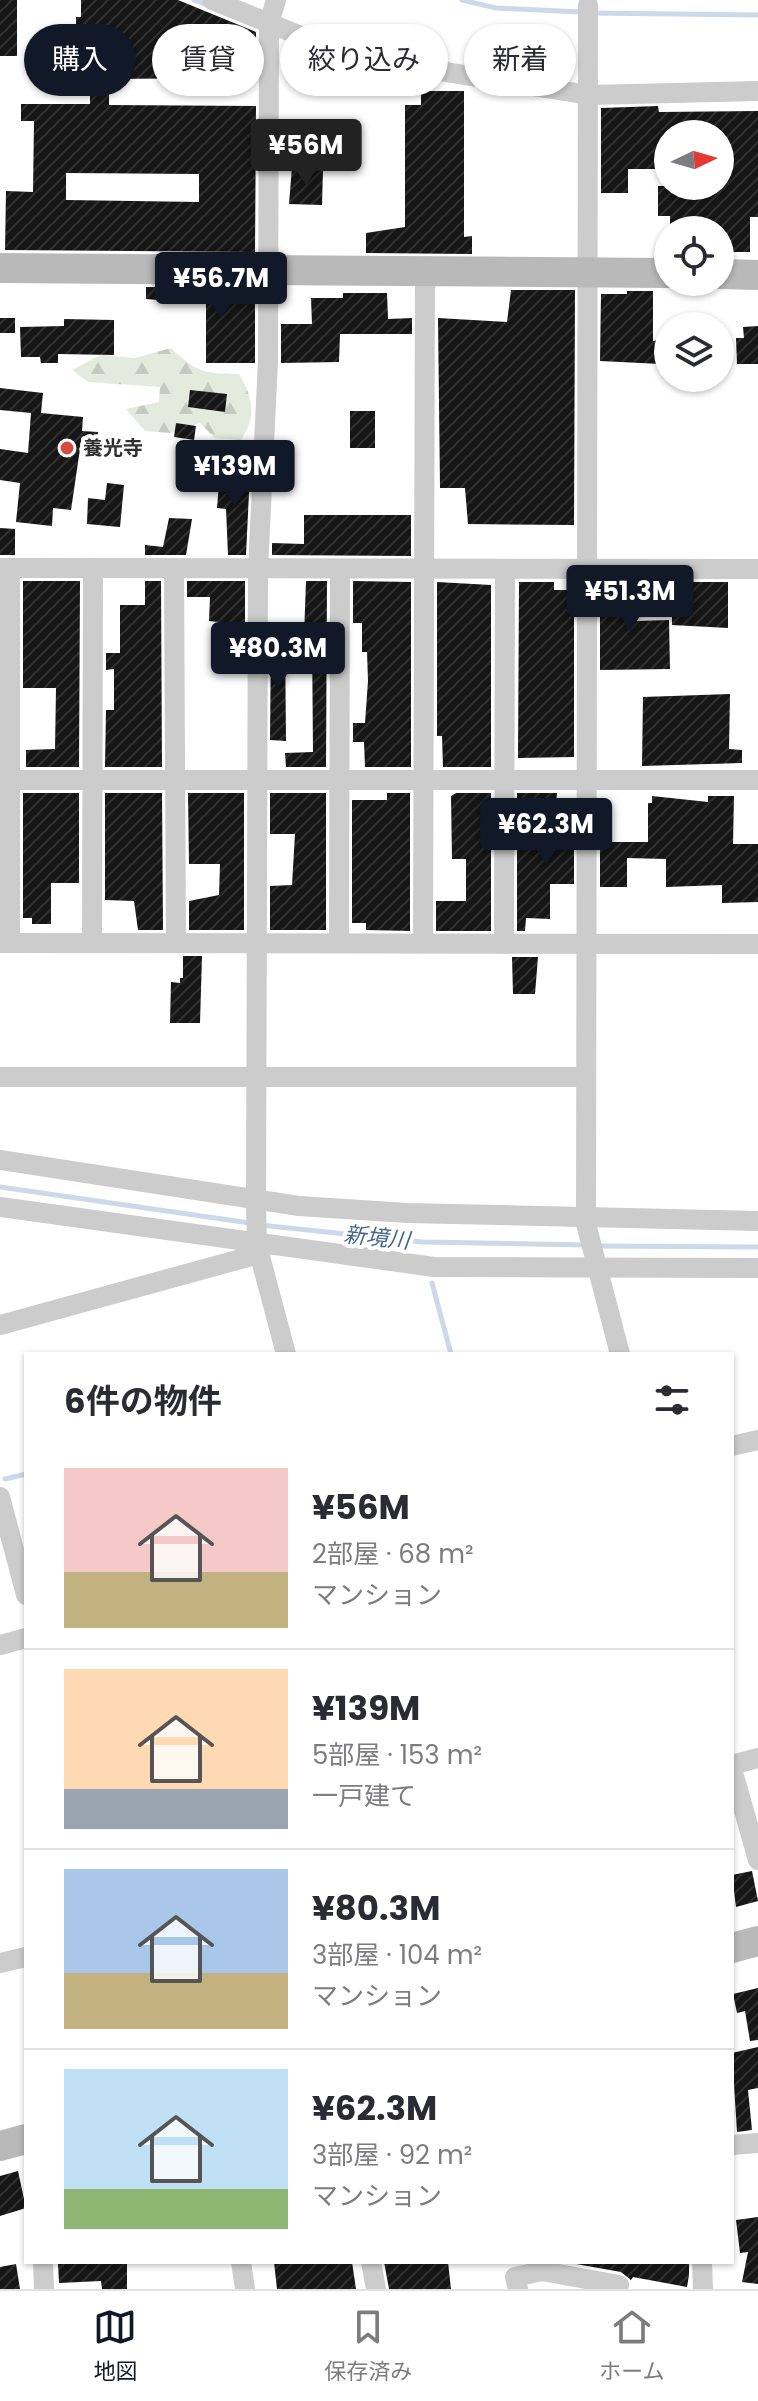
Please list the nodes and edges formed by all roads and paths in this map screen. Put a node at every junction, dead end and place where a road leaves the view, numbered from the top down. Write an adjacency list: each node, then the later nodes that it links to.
1 (212, 0): 4 (street)
2 (276, 0): 4 (street)
3 (588, 5): 6 (street)
4 (269, 23): 6 (street); 8 (street)
5 (758, 91): 6 (street)
6 (589, 95): 10 (street)
7 (0, 268): 8 (street)
8 (267, 269): 9 (street); 17 (street)
9 (425, 271): 10 (street); 19 (street)
10 (587, 272): 11 (street); 22 (street)
11 (654, 273)
12 (734, 274): 13 (street)
13 (758, 275)
14 (5, 568): 15 (street); 23 (street)
15 (93, 568): 16 (street); 24 (street)
16 (174, 569): 17 (street); 25 (street)
17 (258, 569): 18 (street); 26 (street)
18 (340, 569): 19 (street); 27 (street)
19 (423, 569): 21 (street); 29 (street)
20 (758, 569): 22 (street)
21 (505, 570): 22 (street); 30 (street)
22 (587, 570): 31 (street)
23 (5, 780): 24 (street); 32 (street)
24 (92, 780): 25 (street); 33 (street)
25 (176, 780): 26 (street); 34 (street)
26 (257, 780): 27 (street); 35 (street)
27 (339, 780): 29 (street); 36 (street)
28 (758, 780): 31 (street)
29 (423, 781): 30 (street); 37 (street)
30 (505, 781): 31 (street); 38 (street)
31 (587, 781): 39 (street)
32 (5, 943): 33 (street)
33 (92, 943): 34 (street)
34 (176, 943): 35 (street)
35 (256, 943): 36 (street); 42 (street)
36 (339, 943): 37 (street)
37 (423, 943): 38 (street)
38 (504, 944): 39 (street)
39 (586, 944): 40 (street); 43 (street)
40 (758, 944)
41 (0, 1077): 42 (street)
42 (256, 1077): 43 (street); 45 (street)
43 (586, 1077): 47 (street)
44 (0, 1160): 45 (street)
45 (256, 1201): 47 (street); 49 (street)
46 (0, 1207): 49 (street)
47 (586, 1221): 48 (street); 50 (street)
48 (758, 1221)
49 (257, 1246): 50 (street); 52 (street); 53 (street)
50 (595, 1264): 51 (street); 54 (street)
51 (758, 1268)
52 (0, 1325)
53 (285, 1352)
54 (619, 1352)
55 (758, 1440): 56 (street)
56 (734, 1446)
57 (0, 1497): 58 (street)
58 (24, 1587)
59 (24, 1639): 60 (street)
60 (0, 1645)
61 (758, 1758): 62 (street)
62 (734, 1766)
63 (734, 1774): 64 (street)
64 (758, 1860)
65 (758, 1941): 66 (street)
66 (734, 1947)
67 (24, 1957): 68 (street)
68 (0, 1963)
69 (24, 2140): 72 (street)
70 (758, 2143): 71 (street)
71 (734, 2145)
72 (0, 2146)
73 (43, 2264): 78 (street)
74 (241, 2264): 79 (street)
75 (371, 2264): 80 (street)
76 (702, 2264): 82 (street)
77 (619, 2285): 81 (street)
78 (44, 2289)
79 (245, 2289)
80 (376, 2289)
81 (518, 2289)
82 (703, 2289)

